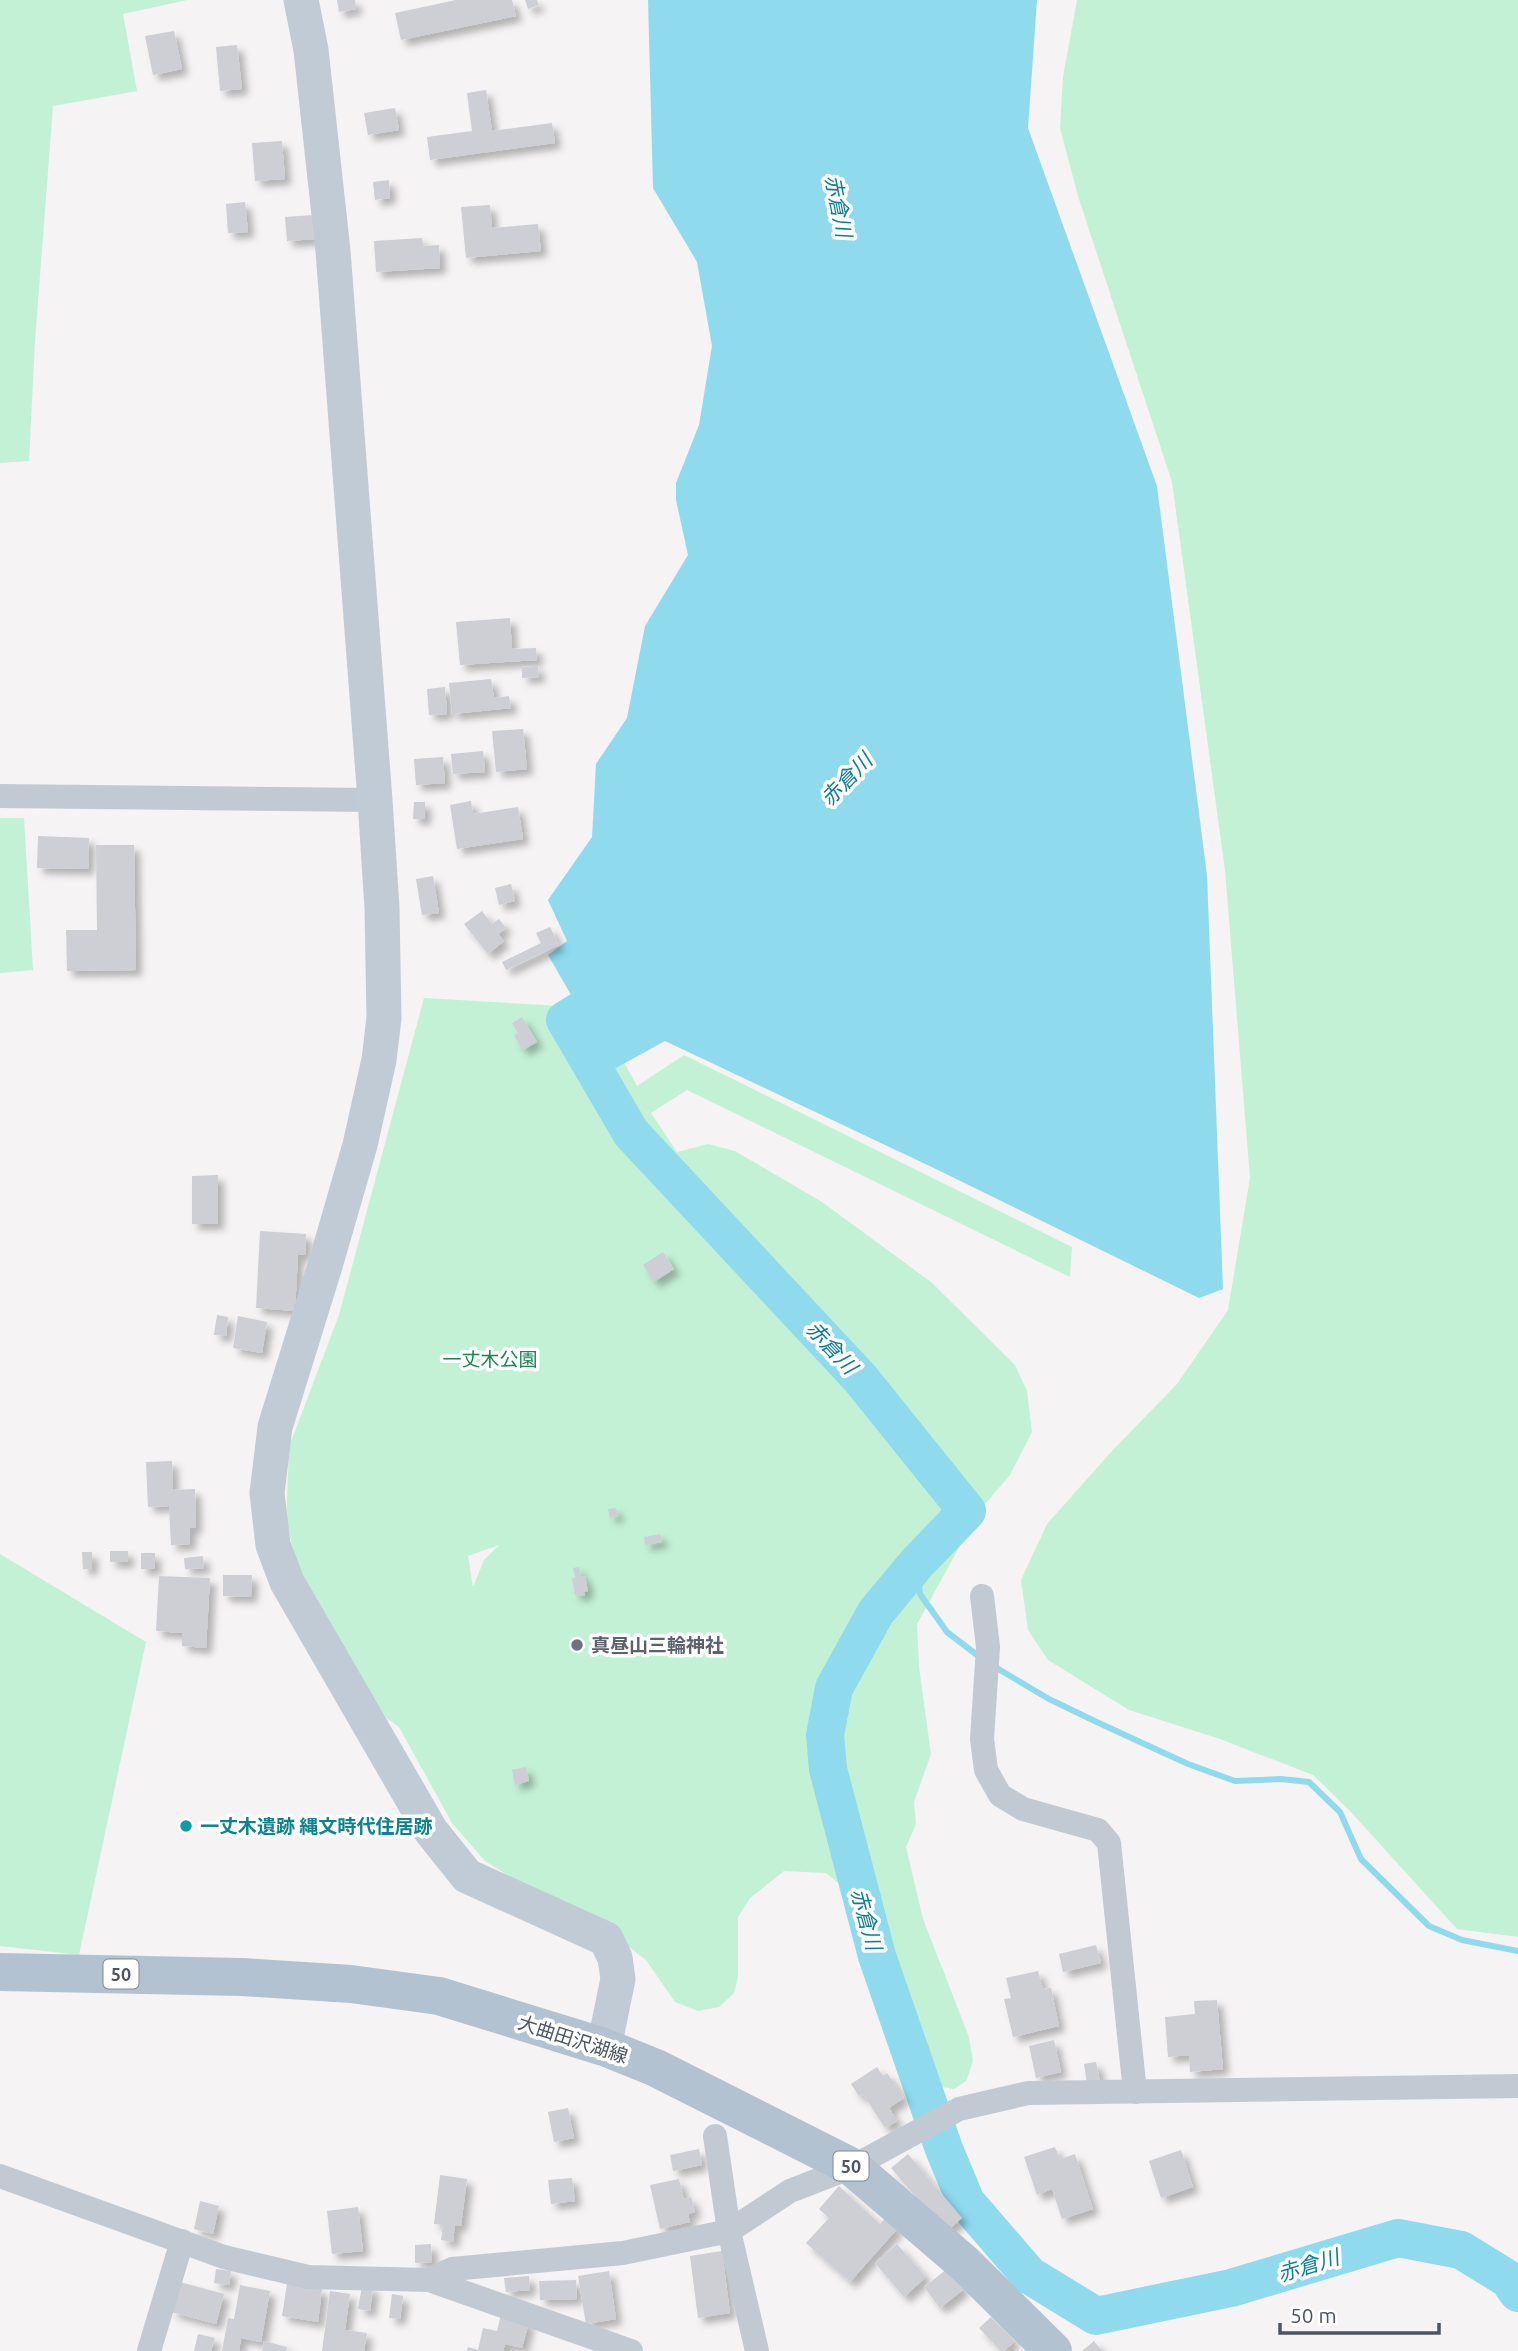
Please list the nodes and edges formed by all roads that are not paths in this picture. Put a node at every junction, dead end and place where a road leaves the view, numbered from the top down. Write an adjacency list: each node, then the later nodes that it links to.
1 (301, 0): 3 (street)
2 (0, 796): 3 (street)
3 (375, 800): 6 (street)
4 (982, 1596): 8 (street)
5 (0, 1972): 6 (main road, 大曲田沢湖線 / 50)
6 (604, 2047): 10 (main road, 大曲田沢湖線 / 50)
7 (1518, 2086): 8 (street)
8 (1136, 2092): 10 (street)
9 (715, 2136): 12 (street)
10 (852, 2167): 12 (street); 18 (main road, 大曲田沢湖線 / 50)
11 (0, 2176): 13 (street)
12 (729, 2231): 14 (street); 17 (street)
13 (182, 2241): 14 (street); 15 (street)
14 (429, 2280): 16 (street)
15 (149, 2351)
16 (631, 2351)
17 (757, 2351)
18 (1053, 2351)

